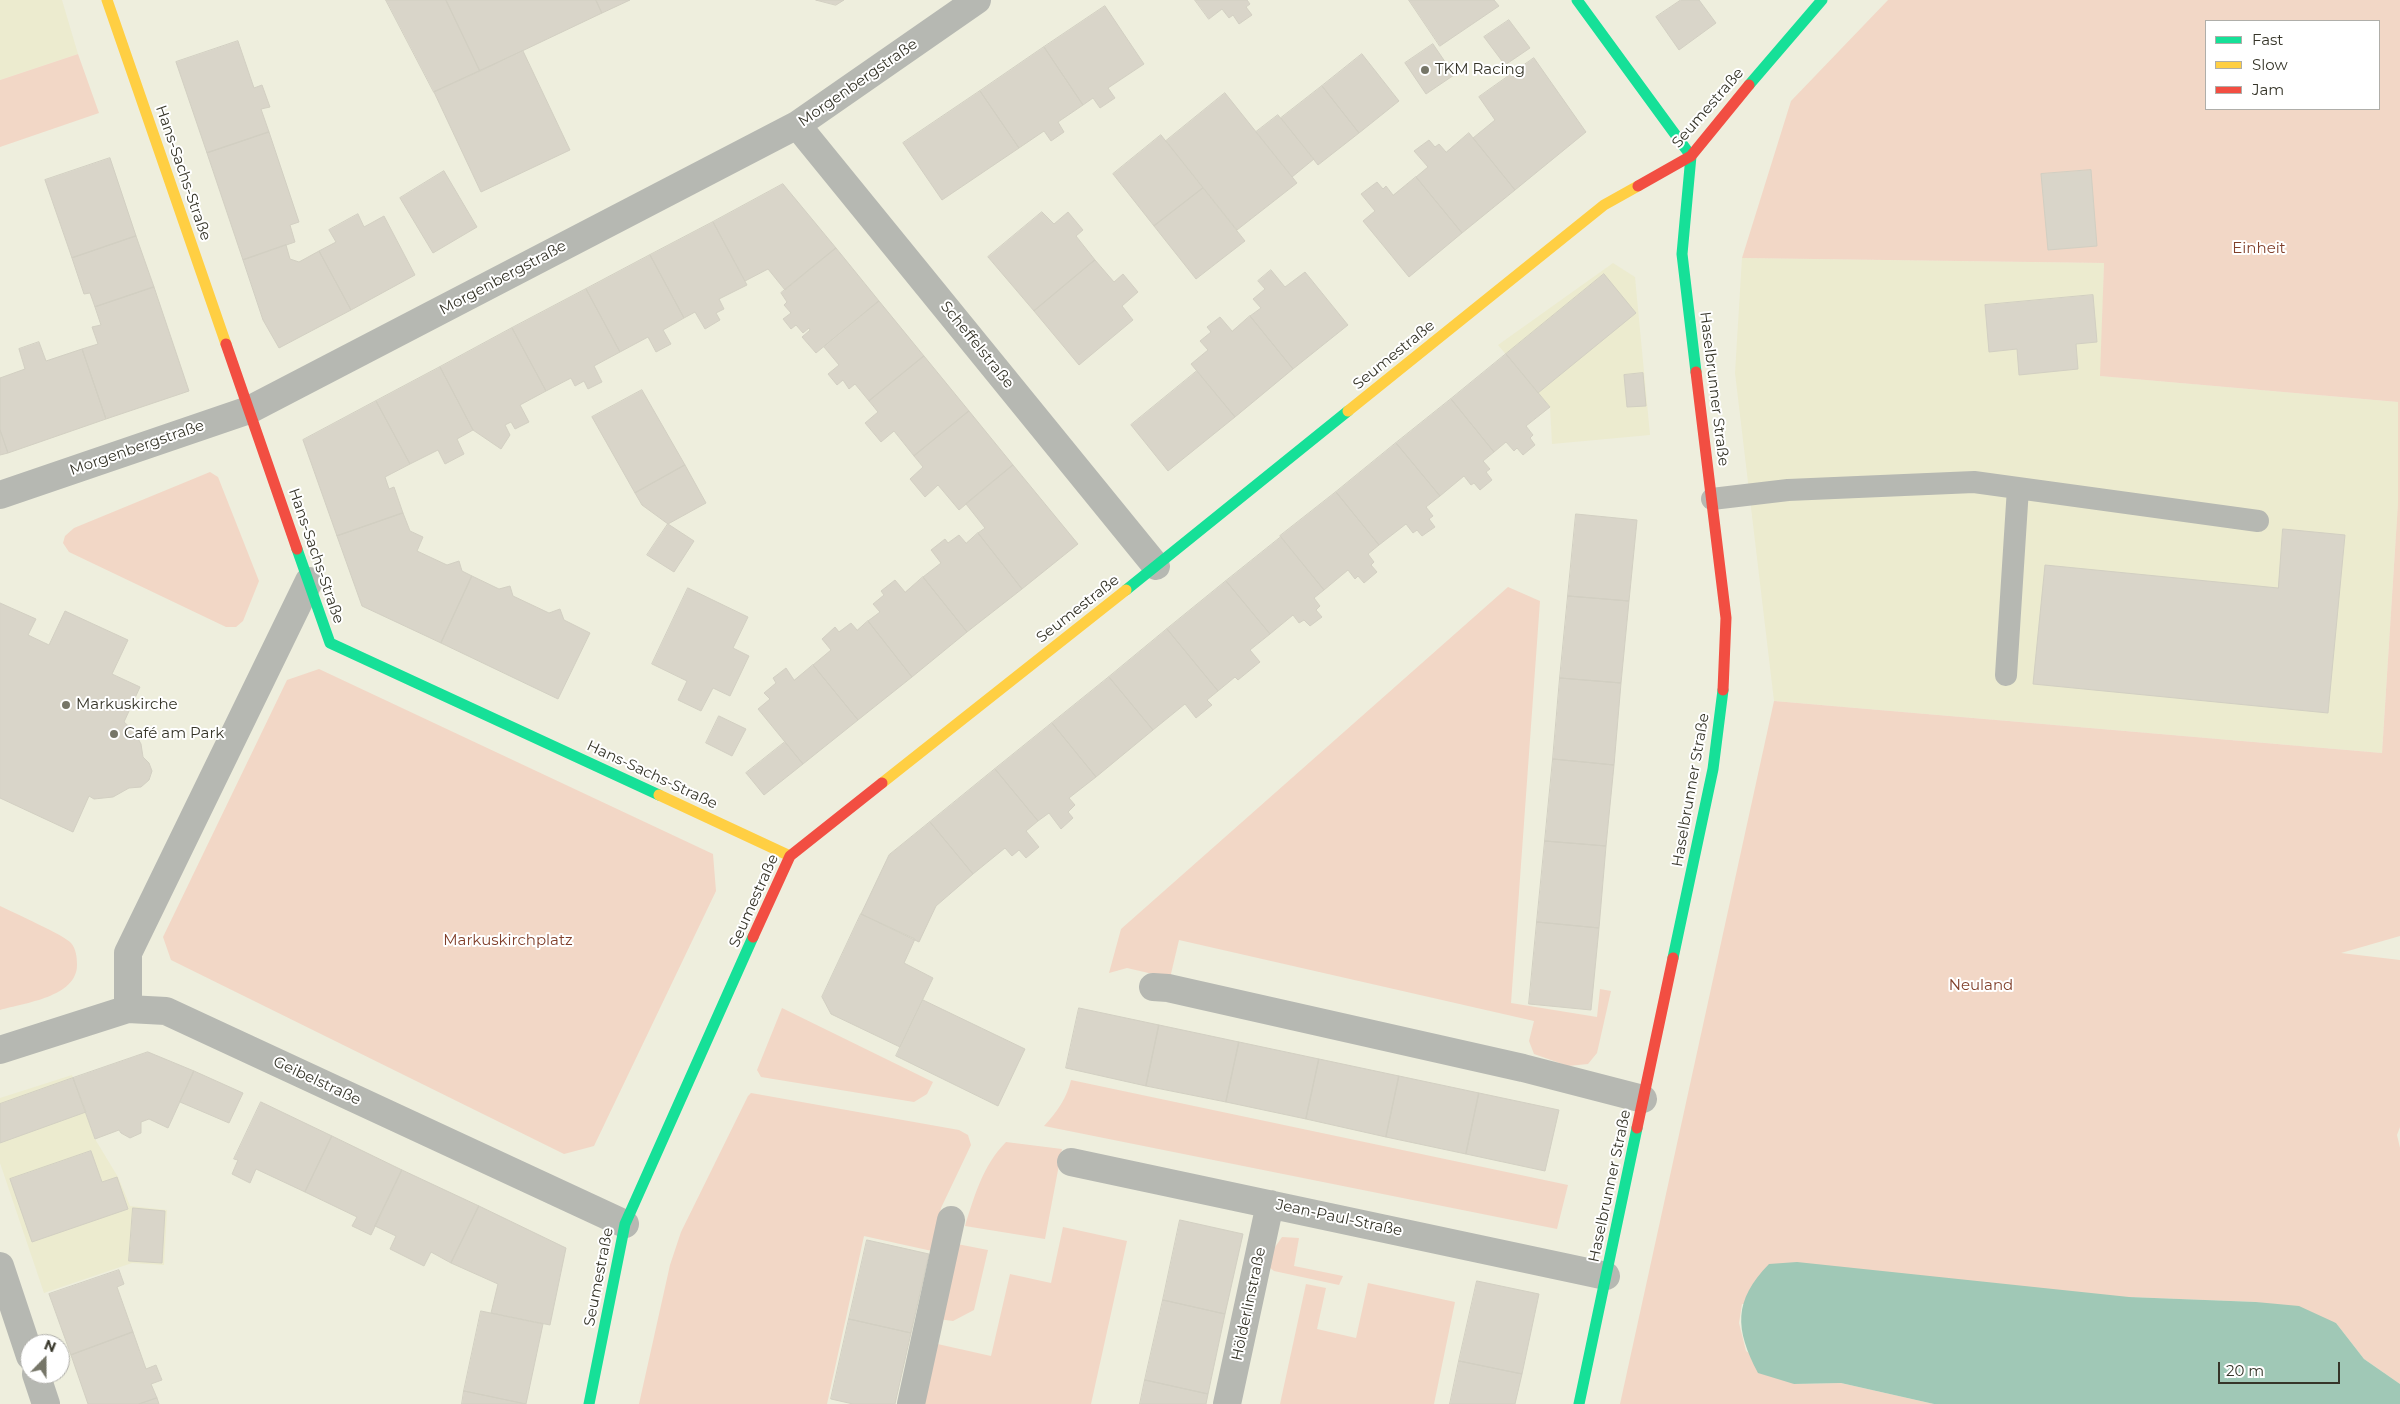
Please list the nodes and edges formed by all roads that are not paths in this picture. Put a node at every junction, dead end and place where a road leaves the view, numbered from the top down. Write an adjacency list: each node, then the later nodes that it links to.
1 (107, 0): 7 (street, Hans-Sachs-Straße)
2 (977, 0): 5 (street, Morgenbergstraße)
3 (1577, 0): 6 (street)
4 (1822, 0): 6 (street, Seumestraße)
5 (797, 125): 7 (street, Morgenbergstraße); 12 (street, Scheffelstraße)
6 (1691, 156): 10 (street, Haselbrunner Straße); 12 (street, Seumestraße)
7 (249, 410): 9 (street, Morgenbergstraße); 13 (street, Hans-Sachs-Straße)
8 (2018, 488): 10 (lane); 11 (lane); 14 (lane)
9 (0, 495)
10 (1712, 499): 19 (street, Haselbrunner Straße)
11 (2258, 521)
12 (1156, 566): 15 (street, Seumestraße)
13 (309, 581): 15 (street, Hans-Sachs-Straße); 17 (street)
14 (2006, 675)
15 (790, 856): 23 (street, Seumestraße)
16 (1153, 987): 19 (street)
17 (128, 1009): 18 (street, Geibelstraße); 23 (street, Geibelstraße)
18 (0, 1050)
19 (1643, 1099): 25 (street, Haselbrunner Straße)
20 (1071, 1162): 21 (street, Jean-Paul-Straße)
21 (1270, 1204): 25 (street, Jean-Paul-Straße); 31 (street, Hölderlinstraße)
22 (951, 1220): 30 (street)
23 (625, 1224): 29 (street, Seumestraße)
24 (0, 1266): 26 (street)
25 (1606, 1276): 32 (street, Haselbrunner Straße)
26 (23, 1334)
27 (39, 1384): 28 (street)
28 (46, 1404)
29 (589, 1404)
30 (911, 1404)
31 (1227, 1404)
32 (1579, 1404)

